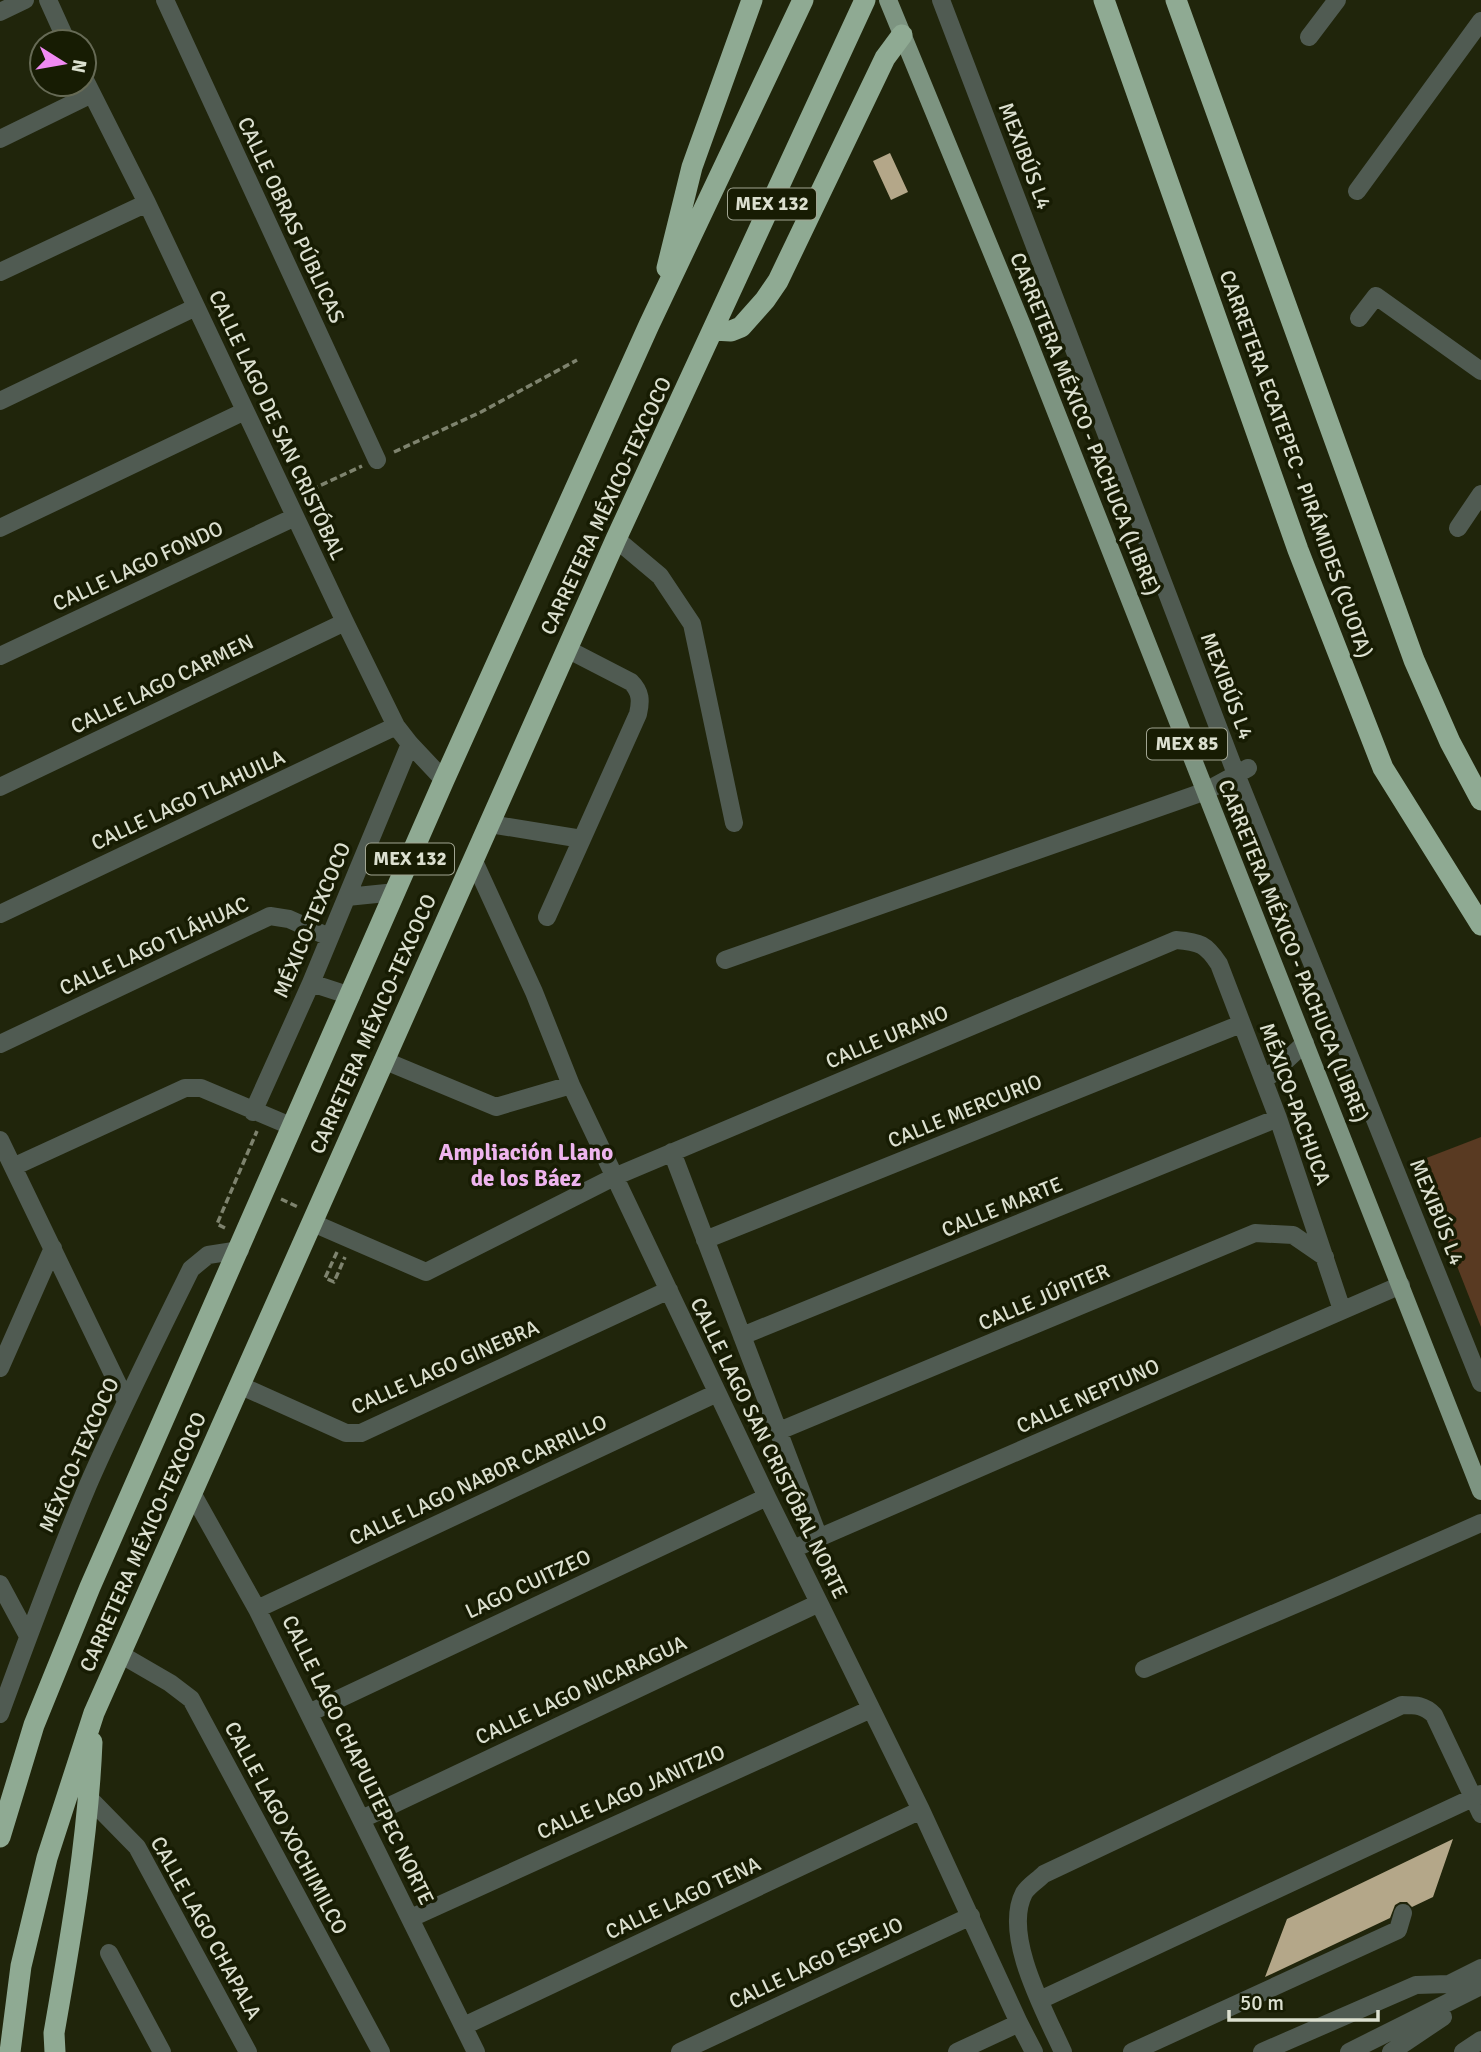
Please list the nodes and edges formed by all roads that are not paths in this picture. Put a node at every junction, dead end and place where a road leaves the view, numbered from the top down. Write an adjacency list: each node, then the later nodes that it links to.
1 (25, 0): 12 (street)
2 (48, 0): 14 (street)
3 (165, 0): 30 (street, CALLE OBRAS PÚBLICAS)
4 (752, 0): 23 (highway)
5 (803, 0): 23 (highway, CARRETERA MÉXICO-TEXCOCO / MEX 132)
6 (865, 0): 26 (highway, CARRETERA MÉXICO-TEXCOCO / MEX 132)
7 (888, 0): 15 (main road, CARRETERA MÉXICO - PACHUCA (LIBRE) / MEX 85)
8 (941, 0): 41 (street, MEXIBÚS L4)
9 (1104, 0): 54 (highway, CARRETERA ECATEPEC - PIRÁMIDES (CUOTA))
10 (1176, 0): 45 (highway, CARRETERA ECATEPEC - PIRÁMIDES (CUOTA))
11 (1337, 0): 16 (street)
12 (0, 12)
13 (1481, 21): 20 (street)
14 (61, 28)
15 (902, 34): 26 (highway); 44 (main road, CARRETERA MÉXICO - PACHUCA (LIBRE) / MEX 85)
16 (1310, 37)
17 (68, 98): 19 (street)
18 (94, 98): 21 (street, CALLE LAGO DE SAN CRISTÓBAL)
19 (0, 139)
20 (1357, 191)
21 (147, 203): 22 (street); 24 (street, CALLE LAGO DE SAN CRISTÓBAL)
22 (0, 272)
23 (661, 300): 42 (highway, CARRETERA MÉXICO-TEXCOCO / MEX 132)
24 (196, 307): 28 (street); 29 (street, CALLE LAGO DE SAN CRISTÓBAL)
25 (1359, 318): 27 (street)
26 (713, 330): 35 (highway, CARRETERA MÉXICO-TEXCOCO / MEX 132)
27 (1481, 370)
28 (0, 401)
29 (245, 411): 32 (street, CALLE LAGO DE SAN CRISTÓBAL); 33 (street)
30 (377, 460)
31 (1481, 494): 34 (street)
32 (295, 517): 36 (street, CALLE LAGO DE SAN CRISTÓBAL); 38 (street, CALLE LAGO FONDO)
33 (0, 528)
34 (1458, 528)
35 (616, 539): 37 (highway, CARRETERA MÉXICO-TEXCOCO / MEX 132); 46 (street)
36 (345, 621): 39 (street, CALLE LAGO DE SAN CRISTÓBAL); 43 (street, CALLE LAGO CARMEN)
37 (567, 649): 47 (highway, CARRETERA MÉXICO-TEXCOCO / MEX 132); 48 (street)
38 (0, 656)
39 (396, 726): 40 (street, CALLE LAGO DE SAN CRISTÓBAL); 52 (street, CALLE LAGO TLAHUILA)
40 (410, 744): 42 (street, CALLE LAGO DE SAN CRISTÓBAL); 51 (street, MÉXICO-TEXCOCO)
41 (1242, 771): 44 (street); 83 (street, MEXIBÚS L4)
42 (444, 780): 50 (highway, CARRETERA MÉXICO-TEXCOCO / MEX 132)
43 (0, 787)
44 (1206, 791): 57 (street); 61 (main road, CARRETERA MÉXICO - PACHUCA (LIBRE) / MEX 85)
45 (1481, 800)
46 (734, 823)
47 (490, 824): 48 (street); 49 (highway, CARRETERA MÉXICO-TEXCOCO / MEX 132)
48 (582, 839): 53 (street)
49 (473, 859): 63 (highway, CARRETERA MÉXICO-TEXCOCO / MEX 132); 65 (street, CALLE LAGO SAN CRISTÓBAL NORTE)
50 (396, 892): 51 (street); 59 (highway, CARRETERA MÉXICO-TEXCOCO / MEX 132)
51 (346, 898): 55 (street, MÉXICO-TEXCOCO)
52 (0, 914)
53 (547, 917)
54 (1481, 925)
55 (329, 937): 58 (street, MÉXICO-TEXCOCO); 62 (street, CALLE LAGO TLÁHUAC)
56 (1176, 940): 60 (street, MÉXICO-PACHUCA); 70 (street, CALLE URANO)
57 (725, 960)
58 (311, 982): 59 (street); 66 (street, MÉXICO-TEXCOCO)
59 (351, 996): 68 (highway, CARRETERA MÉXICO-TEXCOCO / MEX 132)
60 (1241, 1024): 64 (street, MÉXICO-PACHUCA); 74 (street, CALLE MERCURIO)
61 (1305, 1043): 64 (street); 78 (main road, CARRETERA MÉXICO - PACHUCA (LIBRE) / MEX 85)
62 (0, 1044)
63 (383, 1060): 65 (street); 73 (highway, CARRETERA MÉXICO-TEXCOCO / MEX 132)
64 (1264, 1081): 67 (street, MÉXICO-PACHUCA)
65 (570, 1085): 72 (street, CALLE LAGO SAN CRISTÓBAL NORTE)
66 (259, 1114): 68 (street); 71 (street)
67 (1278, 1118): 77 (street, MÉXICO-PACHUCA); 81 (street, CALLE MARTE)
68 (293, 1127): 76 (highway, CARRETERA MÉXICO-TEXCOCO / MEX 132)
69 (0, 1140): 71 (street)
70 (672, 1152): 72 (street, CALLE URANO); 74 (street, CALLE LAGO SAN CRISTÓBAL NORTE)
71 (13, 1167): 75 (street)
72 (614, 1177): 73 (street, CALLE URANO); 79 (street, CALLE LAGO SAN CRISTÓBAL NORTE)
73 (313, 1223): 84 (highway, CARRETERA MÉXICO-TEXCOCO / MEX 132)
74 (705, 1240): 81 (street, CALLE LAGO SAN CRISTÓBAL NORTE)
75 (53, 1248): 82 (street); 86 (street)
76 (240, 1250): 86 (street, MÉXICO-TEXCOCO); 104 (highway, CARRETERA MÉXICO-TEXCOCO / MEX 132)
77 (1325, 1257): 80 (street, MÉXICO-PACHUCA); 87 (street, CALLE JÚPITER)
78 (1401, 1285): 80 (street, CALLE NEPTUNO); 88 (main road, CARRETERA MÉXICO - PACHUCA (LIBRE) / MEX 85)
79 (668, 1290): 84 (street, CALLE LAGO GINEBRA); 85 (street, CALLE LAGO SAN CRISTÓBAL NORTE)
80 (1342, 1310): 92 (street, CALLE NEPTUNO)
81 (742, 1336): 87 (street, CALLE LAGO SAN CRISTÓBAL NORTE)
82 (0, 1368)
83 (1481, 1383)
84 (239, 1385): 89 (highway, CARRETERA MÉXICO-TEXCOCO / MEX 132)
85 (717, 1393): 90 (street, CALLE LAGO SAN CRISTÓBAL NORTE); 96 (street, CALLE LAGO NABOR CARRILLO)
86 (126, 1401): 97 (street, MÉXICO-TEXCOCO)
87 (779, 1432): 92 (street, CALLE LAGO SAN CRISTÓBAL NORTE)
88 (1481, 1491)
89 (192, 1493): 96 (street, CALLE LAGO CHAPULTEPEC NORTE); 98 (highway, CARRETERA MÉXICO-TEXCOCO / MEX 132)
90 (767, 1497): 93 (street, CALLE LAGO SAN CRISTÓBAL NORTE); 102 (street, LAGO CUITZEO)
91 (1481, 1523): 99 (street)
92 (819, 1538): 93 (street, CALLE NEPTUNO)
93 (793, 1549): 95 (street, CALLE LAGO SAN CRISTÓBAL NORTE)
94 (0, 1584): 97 (street)
95 (819, 1603): 100 (street, CALLE LAGO SAN CRISTÓBAL NORTE); 110 (street, CALLE LAGO NICARAGUA)
96 (257, 1609): 102 (street, CALLE LAGO CHAPULTEPEC NORTE)
97 (29, 1636): 103 (street, MÉXICO-TEXCOCO)
98 (120, 1654): 101 (highway, CARRETERA MÉXICO-TEXCOCO / MEX 132); 127 (street, CALLE LAGO XOCHIMILCO)
99 (1144, 1669)
100 (871, 1709): 108 (street, CALLE LAGO SAN CRISTÓBAL NORTE); 114 (street, CALLE LAGO JANITZIO)
101 (94, 1713): 107 (highway); 123 (highway, CARRETERA MÉXICO-TEXCOCO / MEX 132)
102 (309, 1713): 110 (street, CALLE LAGO CHAPULTEPEC NORTE)
103 (0, 1714)
104 (34, 1724): 105 (highway); 111 (highway, CARRETERA MÉXICO-TEXCOCO / MEX 132)
105 (0, 1788)
106 (1477, 1796): 109 (street); 119 (street); 119 (street)
107 (90, 1799): 124 (highway); 126 (street, CALLE LAGO CHAPALA)
108 (921, 1810): 113 (street, CALLE LAGO SAN CRISTÓBAL NORTE); 121 (street, CALLE LAGO TENA)
109 (1481, 1814)
110 (362, 1819): 114 (street, CALLE LAGO CHAPULTEPEC NORTE)
111 (0, 1837)
112 (1403, 1913): 133 (street)
113 (971, 1916): 120 (street, CALLE LAGO SAN CRISTÓBAL NORTE); 129 (street, CALLE LAGO ESPEJO)
114 (411, 1917): 121 (street, CALLE LAGO CHAPULTEPEC NORTE)
115 (109, 1953): 125 (street)
116 (1481, 1968): 134 (street)
117 (1481, 1986): 135 (street)
118 (1481, 1999): 136 (street)
119 (1040, 2000): 132 (street)
120 (1019, 2023): 130 (street); 131 (street, CALLE LAGO SAN CRISTÓBAL NORTE)
121 (464, 2026): 128 (street, CALLE LAGO CHAPULTEPEC NORTE)
122 (1481, 2040): 137 (street)
123 (10, 2052)
124 (55, 2052)
125 (162, 2052)
126 (248, 2052)
127 (381, 2052)
128 (476, 2052)
129 (680, 2052)
130 (957, 2052)
131 (1034, 2052)
132 (1063, 2052)
133 (1132, 2052)
134 (1262, 2052)
135 (1349, 2052)
136 (1391, 2052)
137 (1463, 2052)

